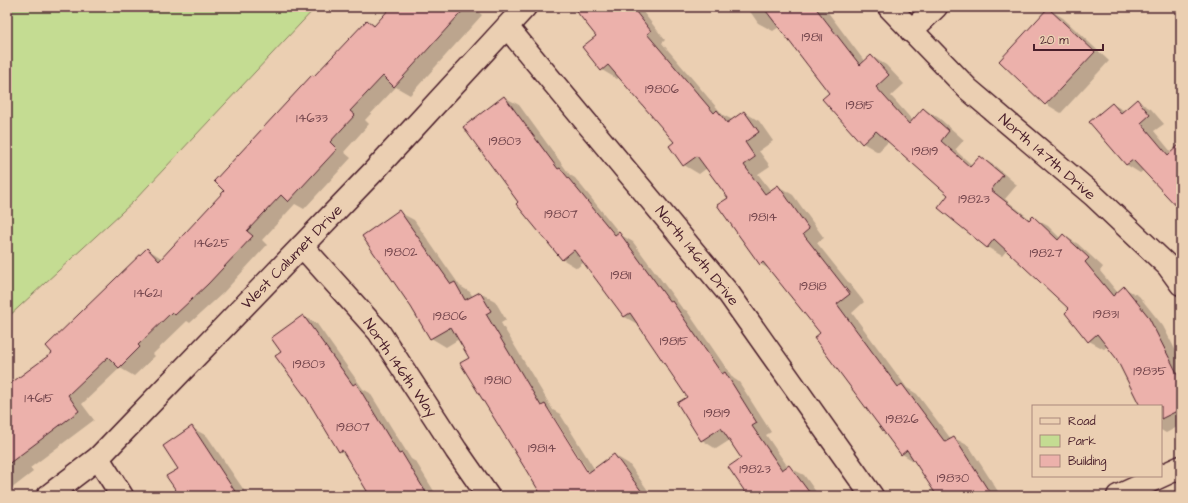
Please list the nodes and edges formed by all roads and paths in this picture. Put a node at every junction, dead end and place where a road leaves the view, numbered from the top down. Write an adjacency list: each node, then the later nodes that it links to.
1 (526, 7): 4 (street, West Calumet Drive)
2 (888, 7): 5 (street, North 147th Drive)
3 (936, 7): 5 (street)
4 (507, 27): 6 (street, West Calumet Drive); 15 (street, North 146th Drive)
5 (911, 31): 7 (street, North 147th Drive)
6 (302, 246): 8 (street, West Calumet Drive); 14 (street, North 146th Way)
7 (1181, 284)
8 (98, 458): 12 (street, West Calumet Drive); 13 (street)
9 (1181, 467): 10 (street)
10 (1162, 476)
11 (1159, 477): 16 (street)
12 (48, 496)
13 (122, 496)
14 (488, 496)
15 (872, 496)
16 (1118, 496)

